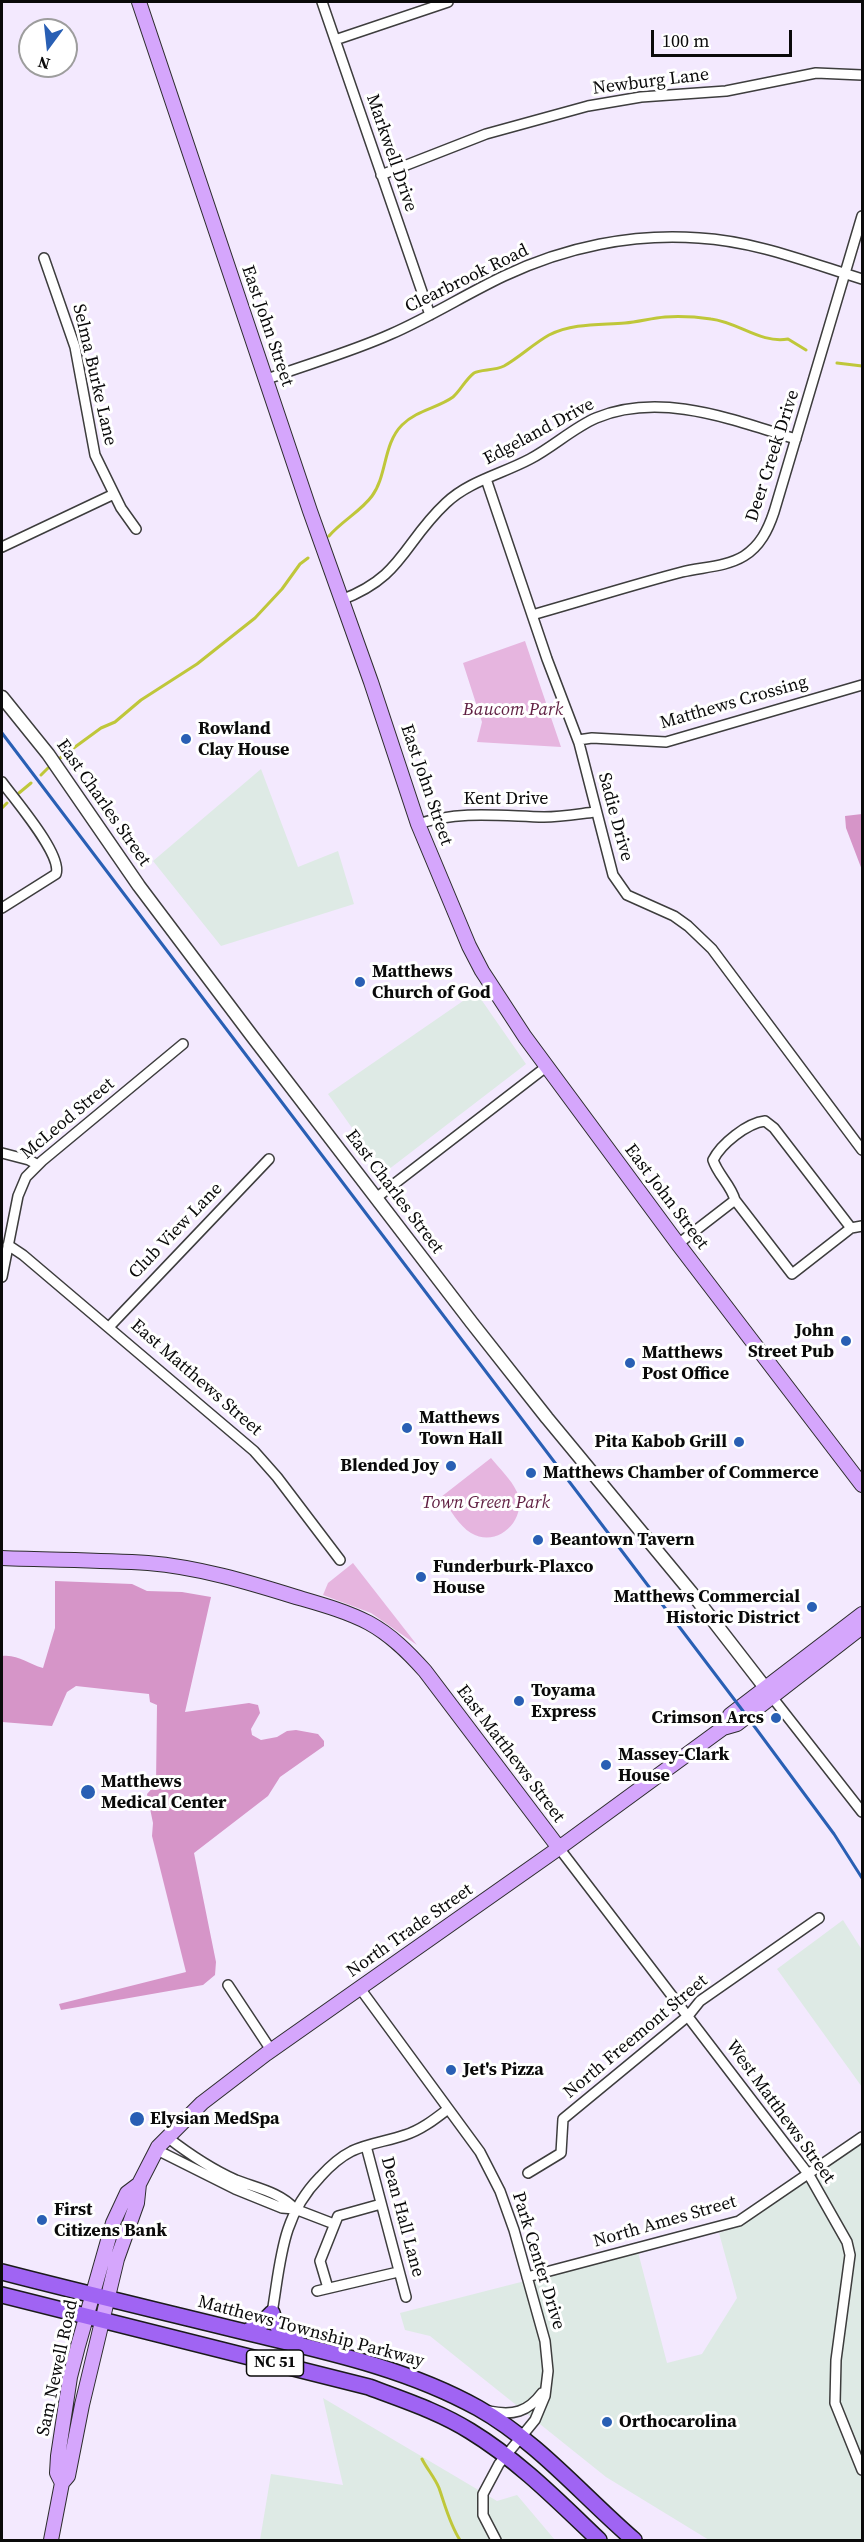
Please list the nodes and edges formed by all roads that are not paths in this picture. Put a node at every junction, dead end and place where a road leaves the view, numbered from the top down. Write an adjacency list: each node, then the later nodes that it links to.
1 (139, 2): 12 (main road, East John Street)
2 (322, 2): 4 (street, Markwell Drive)
3 (448, 2): 4 (street)
4 (335, 40): 6 (street, Markwell Drive)
5 (862, 75): 6 (street, Newburg Lane)
6 (381, 175): 11 (street, Markwell Drive)
7 (862, 216): 9 (street, Deer Creek Drive)
8 (44, 258): 15 (street, Selma Burke Lane)
9 (845, 274): 10 (street, Clearbrook Road); 11 (street, Clearbrook Road); 13 (street, Deer Creek Drive)
10 (862, 279)
11 (430, 315): 12 (street, Clearbrook Road)
12 (267, 379): 18 (main road, East John Street)
13 (796, 439): 14 (street, Edgeland Drive); 19 (street, Deer Creek Drive)
14 (486, 479): 18 (street, Edgeland Drive); 19 (street, Sadie Drive)
15 (114, 494): 16 (street, Selma Burke Lane); 17 (street)
16 (136, 529)
17 (2, 547)
18 (340, 600): 25 (main road, East John Street)
19 (532, 615): 22 (street, Sadie Drive)
20 (862, 685): 22 (street, Matthews Crossing)
21 (2, 697): 33 (street, East Charles Street)
22 (578, 740): 24 (street, Sadie Drive)
23 (2, 782): 26 (street)
24 (596, 812): 25 (street, Kent Drive); 29 (street, Sadie Drive)
25 (418, 824): 28 (main road, East John Street)
26 (2, 908)
27 (183, 1044): 32 (street, McLeod Street)
28 (546, 1067): 33 (street); 38 (main road, East John Street)
29 (862, 1150)
30 (2, 1153): 32 (street)
31 (269, 1160): 40 (street, Club View Lane)
32 (38, 1165): 37 (street, McLeod Street)
33 (376, 1198): 46 (street, East Charles Street)
34 (735, 1200): 36 (street); 36 (street); 38 (street)
35 (862, 1226): 36 (street)
36 (851, 1228)
37 (8, 1245): 39 (street, McLeod Street); 40 (street, East Matthews Street)
38 (678, 1245): 41 (main road, East John Street)
39 (2, 1277)
40 (109, 1327): 43 (street, East Matthews Street)
41 (862, 1485)
42 (2, 1558): 48 (main road, East Matthews Street)
43 (339, 1560)
44 (862, 1614): 46 (main road, North Trade Street)
45 (862, 1627): 46 (main road, North Trade Street)
46 (768, 1693): 47 (street); 48 (main road, North Trade Street)
47 (862, 1812)
48 (559, 1848): 51 (main road, North Trade Street); 52 (street, West Matthews Street)
49 (819, 1918): 52 (street, North Freemont Street)
50 (228, 1985): 53 (street)
51 (359, 1987): 53 (main road, North Trade Street); 54 (street, Park Center Drive)
52 (688, 2016): 59 (street, North Freemont Street); 60 (street, West Matthews Street)
53 (271, 2050): 55 (main road, North Trade Street)
54 (448, 2109): 57 (street); 67 (street, Park Center Drive)
55 (167, 2137): 58 (main road, North Trade Street); 63 (street)
56 (862, 2137): 60 (street, North Ames Street)
57 (366, 2146): 62 (street, Dean Hall Lane); 63 (street)
58 (157, 2150): 61 (main road, North Trade Street); 63 (street)
59 (528, 2174)
60 (808, 2175): 67 (street, North Ames Street); 83 (street, West Matthews Street)
61 (138, 2184): 70 (main road, North Trade Street); 73 (main road, North Trade Street)
62 (381, 2204): 64 (street); 66 (street, Dean Hall Lane)
63 (295, 2209): 64 (street); 74 (street)
64 (333, 2224): 68 (street)
65 (2, 2272): 70 (main road, Matthews Township Parkway / NC 51)
66 (398, 2272): 68 (street); 72 (street, Dean Hall Lane)
67 (527, 2277): 79 (street, Park Center Drive)
68 (328, 2288): 69 (street)
69 (317, 2291)
70 (92, 2294): 73 (main road, Matthews Township Parkway / NC 51); 75 (main road, Sam Newell Road)
71 (2, 2295): 75 (main road, NC 51)
72 (406, 2297)
73 (108, 2298): 76 (main road, Sam Newell Road); 77 (main road, Matthews Township Parkway / NC 51)
74 (272, 2313): 77 (main road); 78 (main road)
75 (86, 2316): 76 (main road, NC 51); 84 (main road, Sam Newell Road)
76 (103, 2320): 82 (main road, NC 51); 84 (main road, Sam Newell Road)
77 (246, 2332): 78 (main road, Matthews Township Parkway / NC 51)
78 (332, 2355): 80 (main road, Matthews Township Parkway / NC 51)
79 (546, 2388): 80 (street); 81 (street, Park Center Drive)
80 (480, 2409): 81 (main road, Matthews Township Parkway / NC 51)
81 (520, 2437): 82 (street, Park Center Drive); 88 (main road, Matthews Township Parkway / NC 51)
82 (506, 2455): 86 (street, Park Center Drive); 87 (main road, NC 51)
83 (862, 2470)
84 (62, 2483): 85 (main road, Sam Newell Road)
85 (51, 2541)
86 (496, 2541)
87 (599, 2541)
88 (634, 2541)

